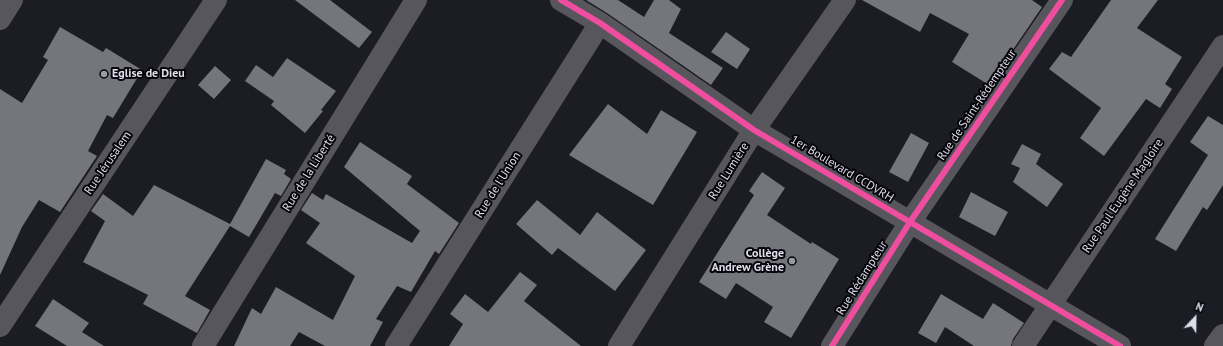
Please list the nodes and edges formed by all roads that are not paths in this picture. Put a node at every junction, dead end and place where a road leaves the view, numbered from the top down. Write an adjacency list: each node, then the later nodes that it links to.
1 (12, 0): 7 (street)
2 (216, 0): 13 (street, Rue Jérusalem)
3 (416, 0): 15 (street, Rue de la Liberté)
4 (561, 0): 8 (street, 1er Boulevard CCDVRH)
5 (845, 0): 10 (street, Rue Lumière)
6 (1062, 0): 11 (street, Rue de Saint-Rédempteur)
7 (0, 19)
8 (600, 23): 10 (street, 1er Boulevard CCDVRH); 16 (street, Rue de l'Union)
9 (1223, 46): 12 (street, Rue Paul Eugène Magloire)
10 (754, 130): 11 (street, 1er Boulevard CCDVRH); 17 (street, Rue Lumière)
11 (910, 222): 12 (street, 1er Boulevard CCDVRH); 18 (street, Rue Rédampteur)
12 (1050, 305): 19 (street, Rue Paul Eugène Magloire); 20 (street, 1er Boulevard CCDVRH)
13 (0, 326)
14 (1223, 335): 21 (street)
15 (203, 346)
16 (396, 346)
17 (619, 346)
18 (832, 346)
19 (1023, 346)
20 (1120, 346)
21 (1216, 346)

